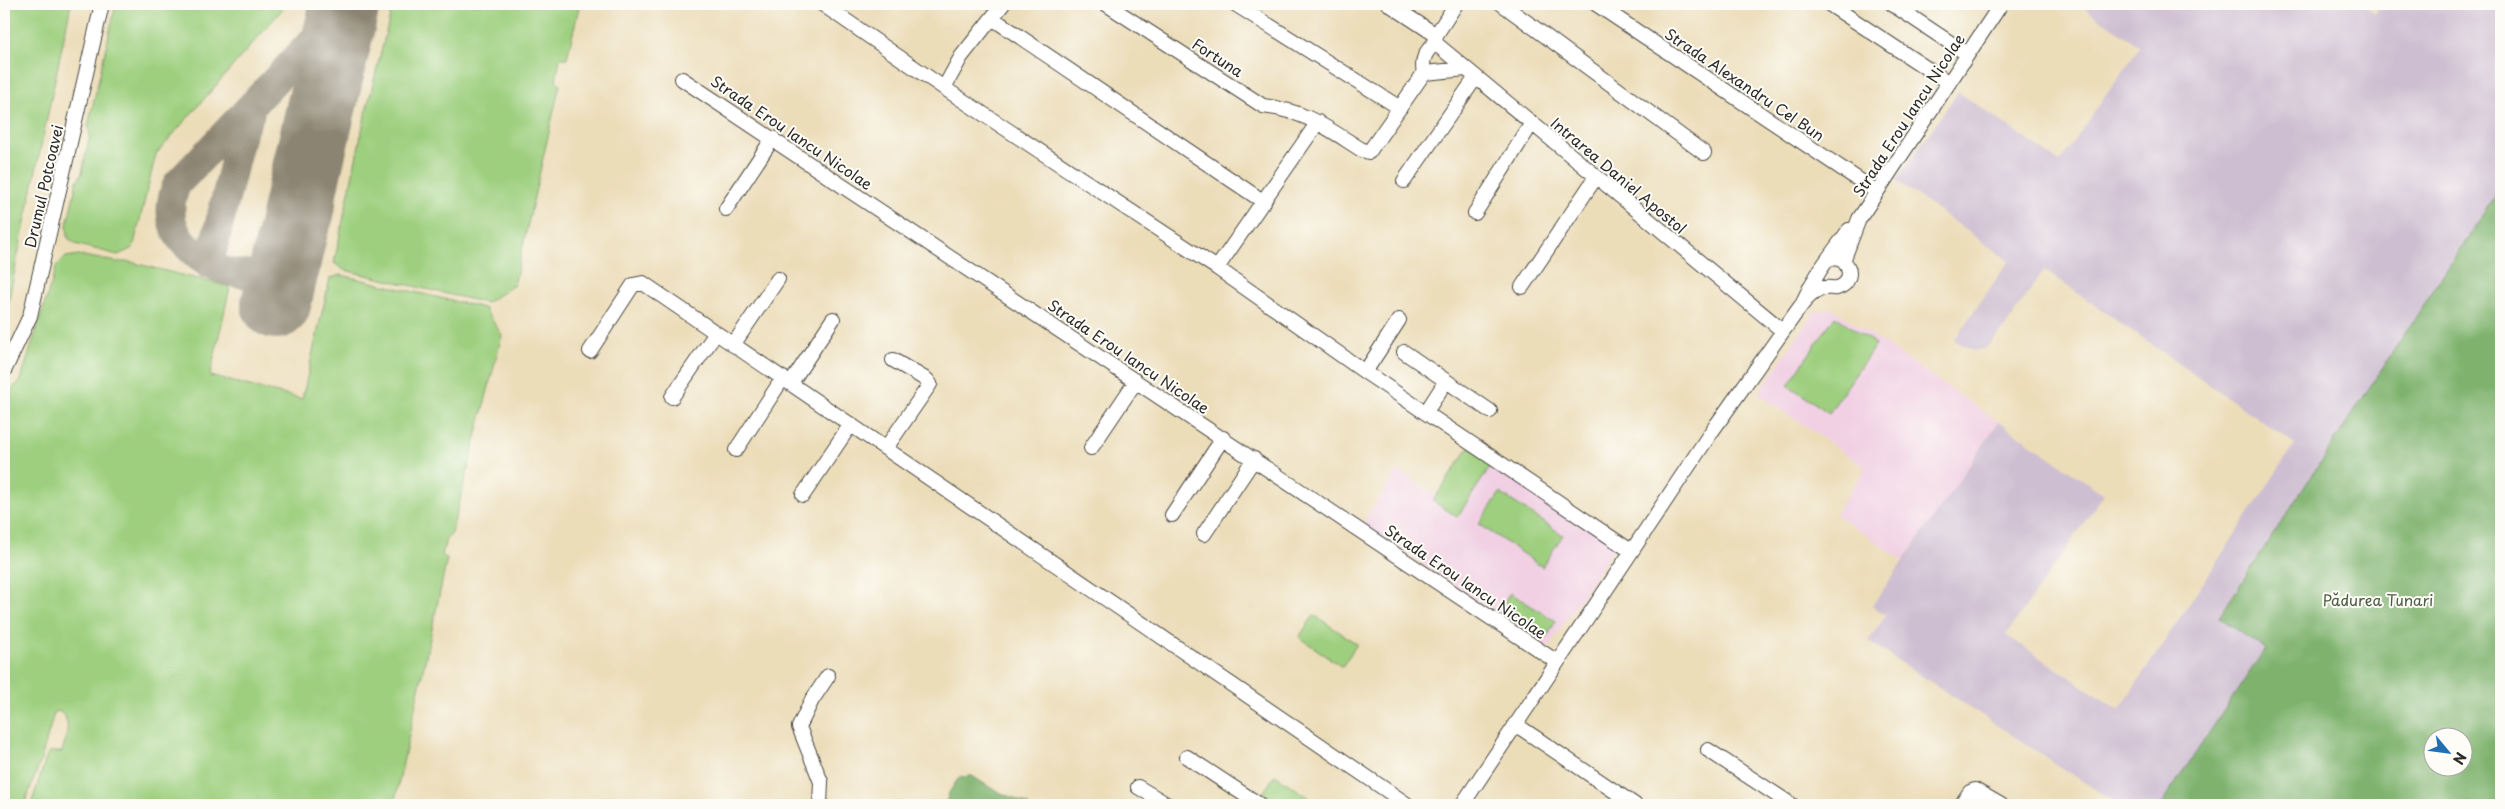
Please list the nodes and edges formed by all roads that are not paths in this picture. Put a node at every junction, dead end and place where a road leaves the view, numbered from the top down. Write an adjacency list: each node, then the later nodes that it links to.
1 (102, 4): 47 (street, Drumul Potcoavei)
2 (822, 4): 20 (street)
3 (1003, 4): 13 (street)
4 (1106, 4): 22 (street, Fortuna)
5 (1235, 4): 21 (street)
6 (1389, 4): 14 (street, Intrarea Daniel Apostol)
7 (1456, 4): 14 (street)
8 (1502, 4): 25 (street)
9 (1596, 4): 28 (street, Strada Alexandru Cel Bun)
10 (1829, 4): 19 (street)
11 (1892, 4): 15 (street)
12 (2001, 4): 15 (street, Strada Erou Iancu Nicolae)
13 (992, 18): 20 (street); 29 (street)
14 (1435, 39): 16 (street); 17 (street, Intrarea Daniel Apostol)
15 (1967, 54): 19 (street, Strada Erou Iancu Nicolae)
16 (1424, 73): 17 (street); 21 (street)
17 (1471, 73): 23 (street, Intrarea Daniel Apostol); 27 (street)
18 (682, 79): 24 (street, Strada Erou Iancu Nicolae)
19 (1948, 82): 28 (street, Strada Erou Iancu Nicolae)
20 (944, 88): 33 (street)
21 (1400, 108): 22 (street, Fortuna)
22 (1318, 122): 29 (street)
23 (1532, 123): 26 (street, Intrarea Daniel Apostol); 31 (street)
24 (773, 138): 30 (street); 49 (street, Strada Erou Iancu Nicolae)
25 (1704, 154)
26 (1596, 176): 36 (street); 41 (street, Intrarea Daniel Apostol)
27 (1404, 180)
28 (1877, 192): 32 (street, Strada Erou Iancu Nicolae)
29 (1264, 202): 33 (street)
30 (726, 209)
31 (1475, 213)
32 (1836, 260): 34 (street, Strada Erou Iancu Nicolae); 37 (street, Strada Erou Iancu Nicolae)
33 (1217, 268): 48 (street)
34 (1820, 269): 37 (street); 38 (street, Strada Erou Iancu Nicolae)
35 (778, 279): 43 (street)
36 (1522, 287)
37 (1828, 287): 38 (street, Strada Erou Iancu Nicolae)
38 (1802, 303): 41 (street, Strada Erou Iancu Nicolae)
39 (833, 318): 50 (street)
40 (1399, 320): 48 (street)
41 (1783, 331): 64 (street, Strada Erou Iancu Nicolae)
42 (716, 333): 43 (street); 44 (street); 52 (street)
43 (733, 345): 50 (street)
44 (590, 351)
45 (1404, 352): 51 (street)
46 (893, 360): 57 (street)
47 (4, 371)
48 (1365, 372): 54 (street)
49 (1136, 380): 56 (street, Strada Erou Iancu Nicolae); 58 (street)
50 (787, 381): 55 (street); 59 (street)
51 (1446, 381): 53 (street); 54 (street)
52 (672, 397)
53 (1490, 411)
54 (1426, 412): 64 (street)
55 (851, 424): 57 (street); 61 (street)
56 (1223, 438): 60 (street, Strada Erou Iancu Nicolae); 62 (street)
57 (886, 448): 74 (street)
58 (1091, 448)
59 (736, 450)
60 (1254, 459): 63 (street); 65 (street, Strada Erou Iancu Nicolae)
61 (803, 495)
62 (1172, 515)
63 (1204, 534)
64 (1631, 551): 65 (street, Strada Erou Iancu Nicolae)
65 (1557, 662): 67 (street, Strada Erou Iancu Nicolae)
66 (828, 676): 71 (street)
67 (1515, 724): 75 (street, Strada Erou Iancu Nicolae); 76 (street)
68 (1708, 750): 77 (street)
69 (1187, 757): 73 (street)
70 (1138, 787): 72 (street)
71 (820, 805)
72 (1168, 805)
73 (1260, 805)
74 (1408, 805)
75 (1462, 805)
76 (1634, 805)
77 (1792, 805)
78 (1961, 805): 79 (street)
79 (2001, 805)

